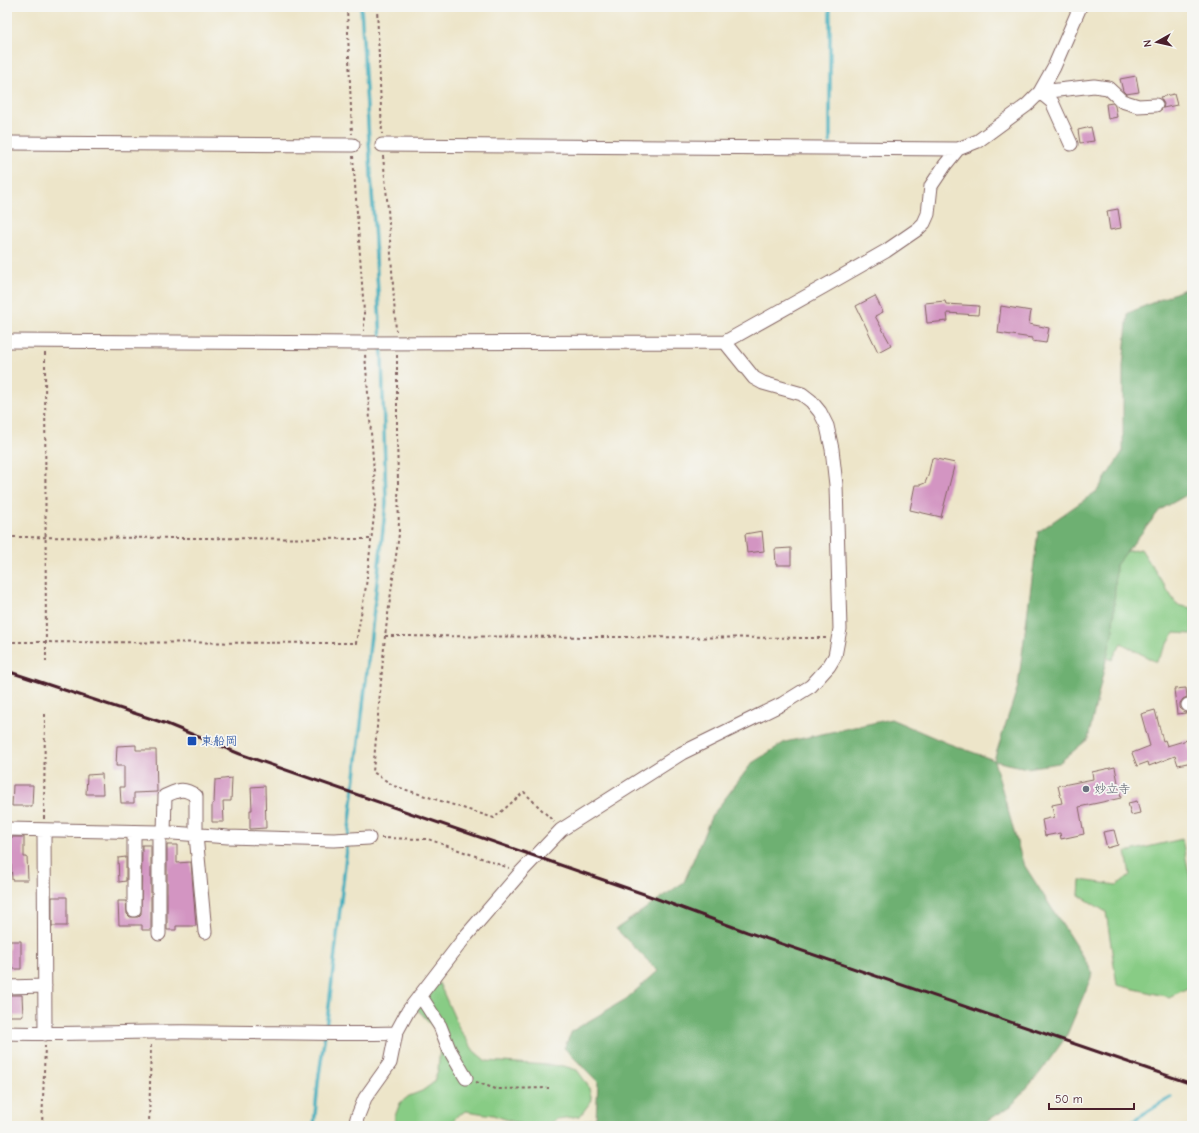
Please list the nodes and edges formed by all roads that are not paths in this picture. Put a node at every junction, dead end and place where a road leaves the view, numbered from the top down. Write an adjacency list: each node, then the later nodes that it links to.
1 (1080, 7): 2 (street)
2 (1040, 92): 3 (street); 5 (street); 8 (street)
3 (1156, 105)
4 (7, 143): 6 (street)
5 (1071, 144)
6 (353, 145)
7 (382, 145): 8 (street)
8 (958, 149): 10 (street)
9 (7, 341): 10 (street)
10 (725, 342): 22 (street)
11 (7, 829): 12 (street)
12 (44, 830): 13 (street); 20 (street)
13 (134, 832): 14 (street); 17 (street)
14 (161, 832): 15 (street); 15 (street); 19 (street)
15 (196, 835): 16 (street); 18 (street)
16 (369, 838)
17 (134, 910)
18 (205, 932)
19 (159, 934)
20 (46, 986): 21 (street); 25 (street)
21 (7, 987)
22 (420, 995): 24 (street); 26 (street)
23 (7, 1033): 25 (street)
24 (396, 1033): 25 (street); 27 (street)
25 (45, 1034)
26 (466, 1078)
27 (356, 1126)

